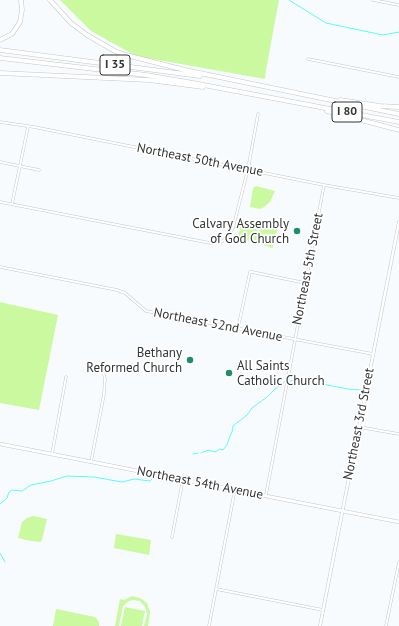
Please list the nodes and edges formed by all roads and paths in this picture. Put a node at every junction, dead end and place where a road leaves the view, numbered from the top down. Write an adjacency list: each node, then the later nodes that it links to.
1 (21, 0): 5 (highway)
2 (50, 0): 11 (highway)
3 (373, 0): 4 (street)
4 (399, 5)
5 (0, 40)
6 (0, 50): 11 (highway, I 35)
7 (0, 58): 12 (highway, I 80)
8 (308, 59): 10 (street)
9 (0, 73): 12 (highway)
10 (399, 77)
11 (230, 80): 13 (highway, I 35)
12 (228, 90): 14 (highway, I 80)
13 (296, 93): 15 (highway); 17 (highway, I 35)
14 (296, 103): 19 (highway, I 80); 21 (highway)
15 (399, 107)
16 (258, 114): 24 (street)
17 (399, 114)
18 (0, 122): 20 (street, Northeast 50th Avenue)
19 (399, 122)
20 (28, 127): 23 (street); 24 (street, Northeast 50th Avenue)
21 (399, 130)
22 (0, 162): 23 (street)
23 (19, 166): 25 (street); 29 (street)
24 (248, 169): 26 (street, Northeast 50th Avenue); 29 (street)
25 (39, 170)
26 (324, 185): 27 (street, Northeast 50th Avenue); 32 (street, Northeast 5th Street)
27 (399, 198)
28 (0, 202): 29 (street)
29 (12, 204)
30 (399, 222): 35 (street, Northeast 3rd Street)
31 (0, 267): 33 (street, Northeast 52nd Avenue)
32 (305, 283): 33 (street); 34 (street, Northeast 5th Street)
33 (238, 328): 34 (street, Northeast 52nd Avenue)
34 (295, 340): 35 (street, Northeast 52nd Avenue); 45 (street, Northeast 5th Street)
35 (373, 354): 38 (street, Northeast 3rd Street)
36 (103, 371): 42 (street)
37 (66, 377): 41 (street)
38 (359, 427): 39 (street); 46 (street, Northeast 3rd Street)
39 (399, 434)
40 (0, 444): 41 (main road, Northeast 54th Avenue)
41 (52, 454): 42 (main road, Northeast 54th Avenue)
42 (91, 462): 43 (main road, Northeast 54th Avenue)
43 (183, 479): 44 (main road, Northeast 54th Avenue); 48 (street)
44 (235, 490): 45 (main road, Northeast 54th Avenue); 50 (street)
45 (266, 495): 46 (main road, Northeast 54th Avenue)
46 (343, 511): 47 (main road, Northeast 54th Avenue); 51 (street, Northeast 3rd Street)
47 (399, 522)
48 (172, 537)
49 (399, 562): 54 (street)
50 (216, 589): 51 (street); 52 (street)
51 (323, 610): 53 (street, Northeast 3rd Street)
52 (209, 626)
53 (320, 626)
54 (386, 626)

